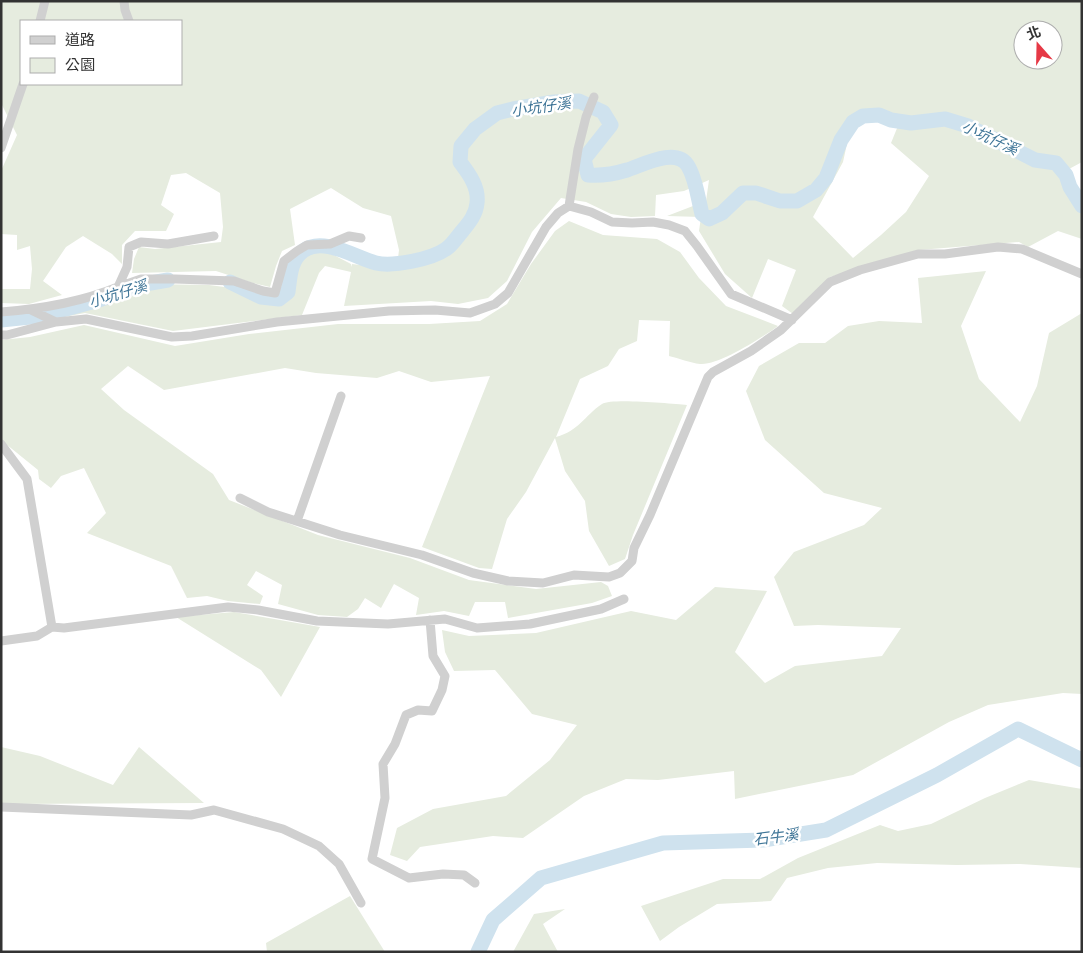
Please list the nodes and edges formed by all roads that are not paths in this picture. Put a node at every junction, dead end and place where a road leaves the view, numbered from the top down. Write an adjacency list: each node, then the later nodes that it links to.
1 (45, 1): 3 (street)
2 (124, 1): 4 (street)
3 (40, 20)
4 (129, 20)
5 (23, 85): 7 (street)
6 (594, 99): 8 (street)
7 (1, 148)
8 (570, 206): 15 (street); 16 (street)
9 (214, 236): 12 (street)
10 (361, 238): 12 (street)
11 (1082, 274): 15 (street)
12 (118, 287): 13 (street)
13 (31, 310): 14 (street); 16 (street)
14 (1, 312)
15 (792, 320): 21 (street)
16 (56, 322): 17 (street)
17 (1, 335)
18 (341, 396): 21 (street)
19 (1, 444): 24 (street)
20 (240, 498): 21 (street)
21 (298, 521)
22 (624, 599): 23 (street)
23 (430, 620): 24 (street); 27 (street)
24 (52, 628): 25 (street)
25 (1, 641)
26 (1, 807): 28 (street)
27 (475, 883)
28 (361, 902)

